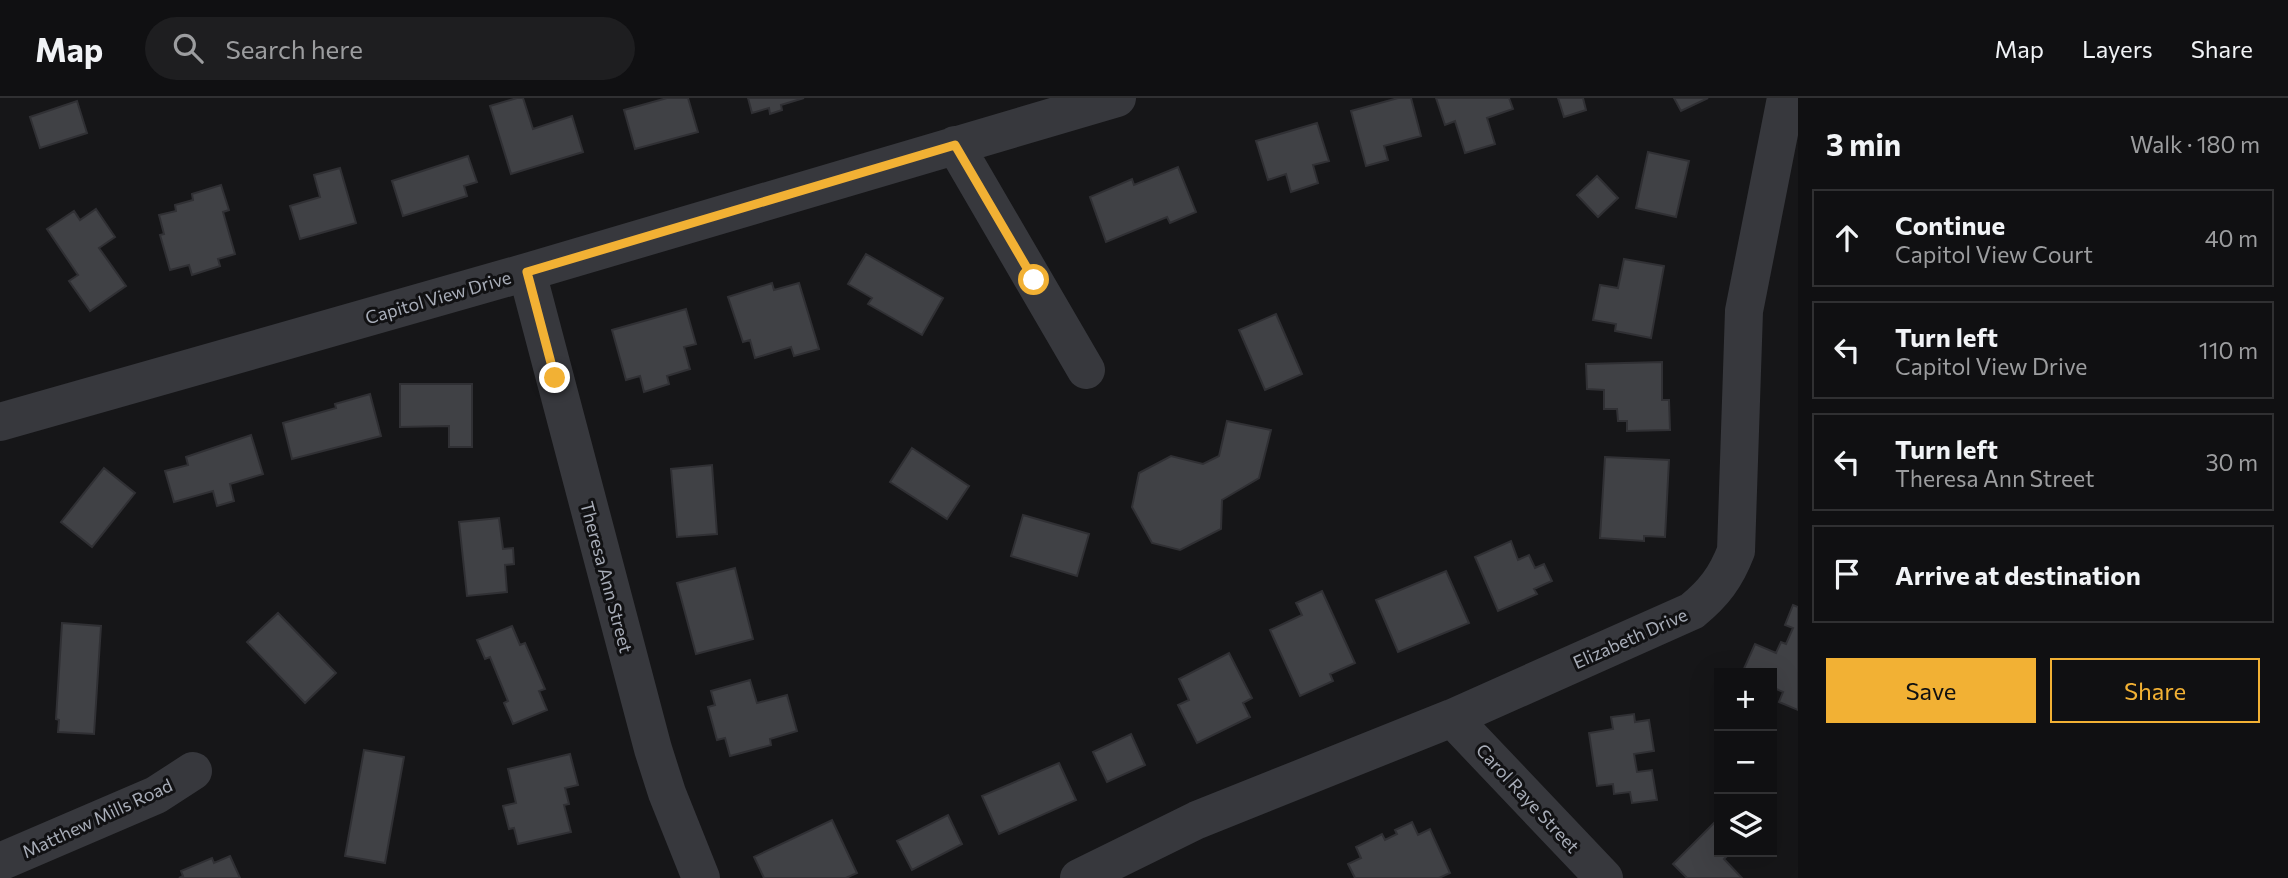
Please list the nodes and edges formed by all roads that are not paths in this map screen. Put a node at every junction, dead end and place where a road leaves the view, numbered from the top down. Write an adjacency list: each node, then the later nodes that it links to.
1 (1117, 98): 3 (street, Capitol View Drive)
2 (1786, 98): 7 (street, Elizabeth Drive)
3 (955, 145): 4 (street, Capitol View Drive); 5 (street)
4 (527, 272): 6 (street, Capitol View Drive); 10 (street, Theresa Ann Street)
5 (1086, 370)
6 (0, 422)
7 (1452, 718): 11 (street, Elizabeth Drive); 12 (street, Carol Raye Street)
8 (193, 771): 9 (street, Matthew Mills Road)
9 (0, 862)
10 (701, 878)
11 (1079, 878)
12 (1604, 878)

